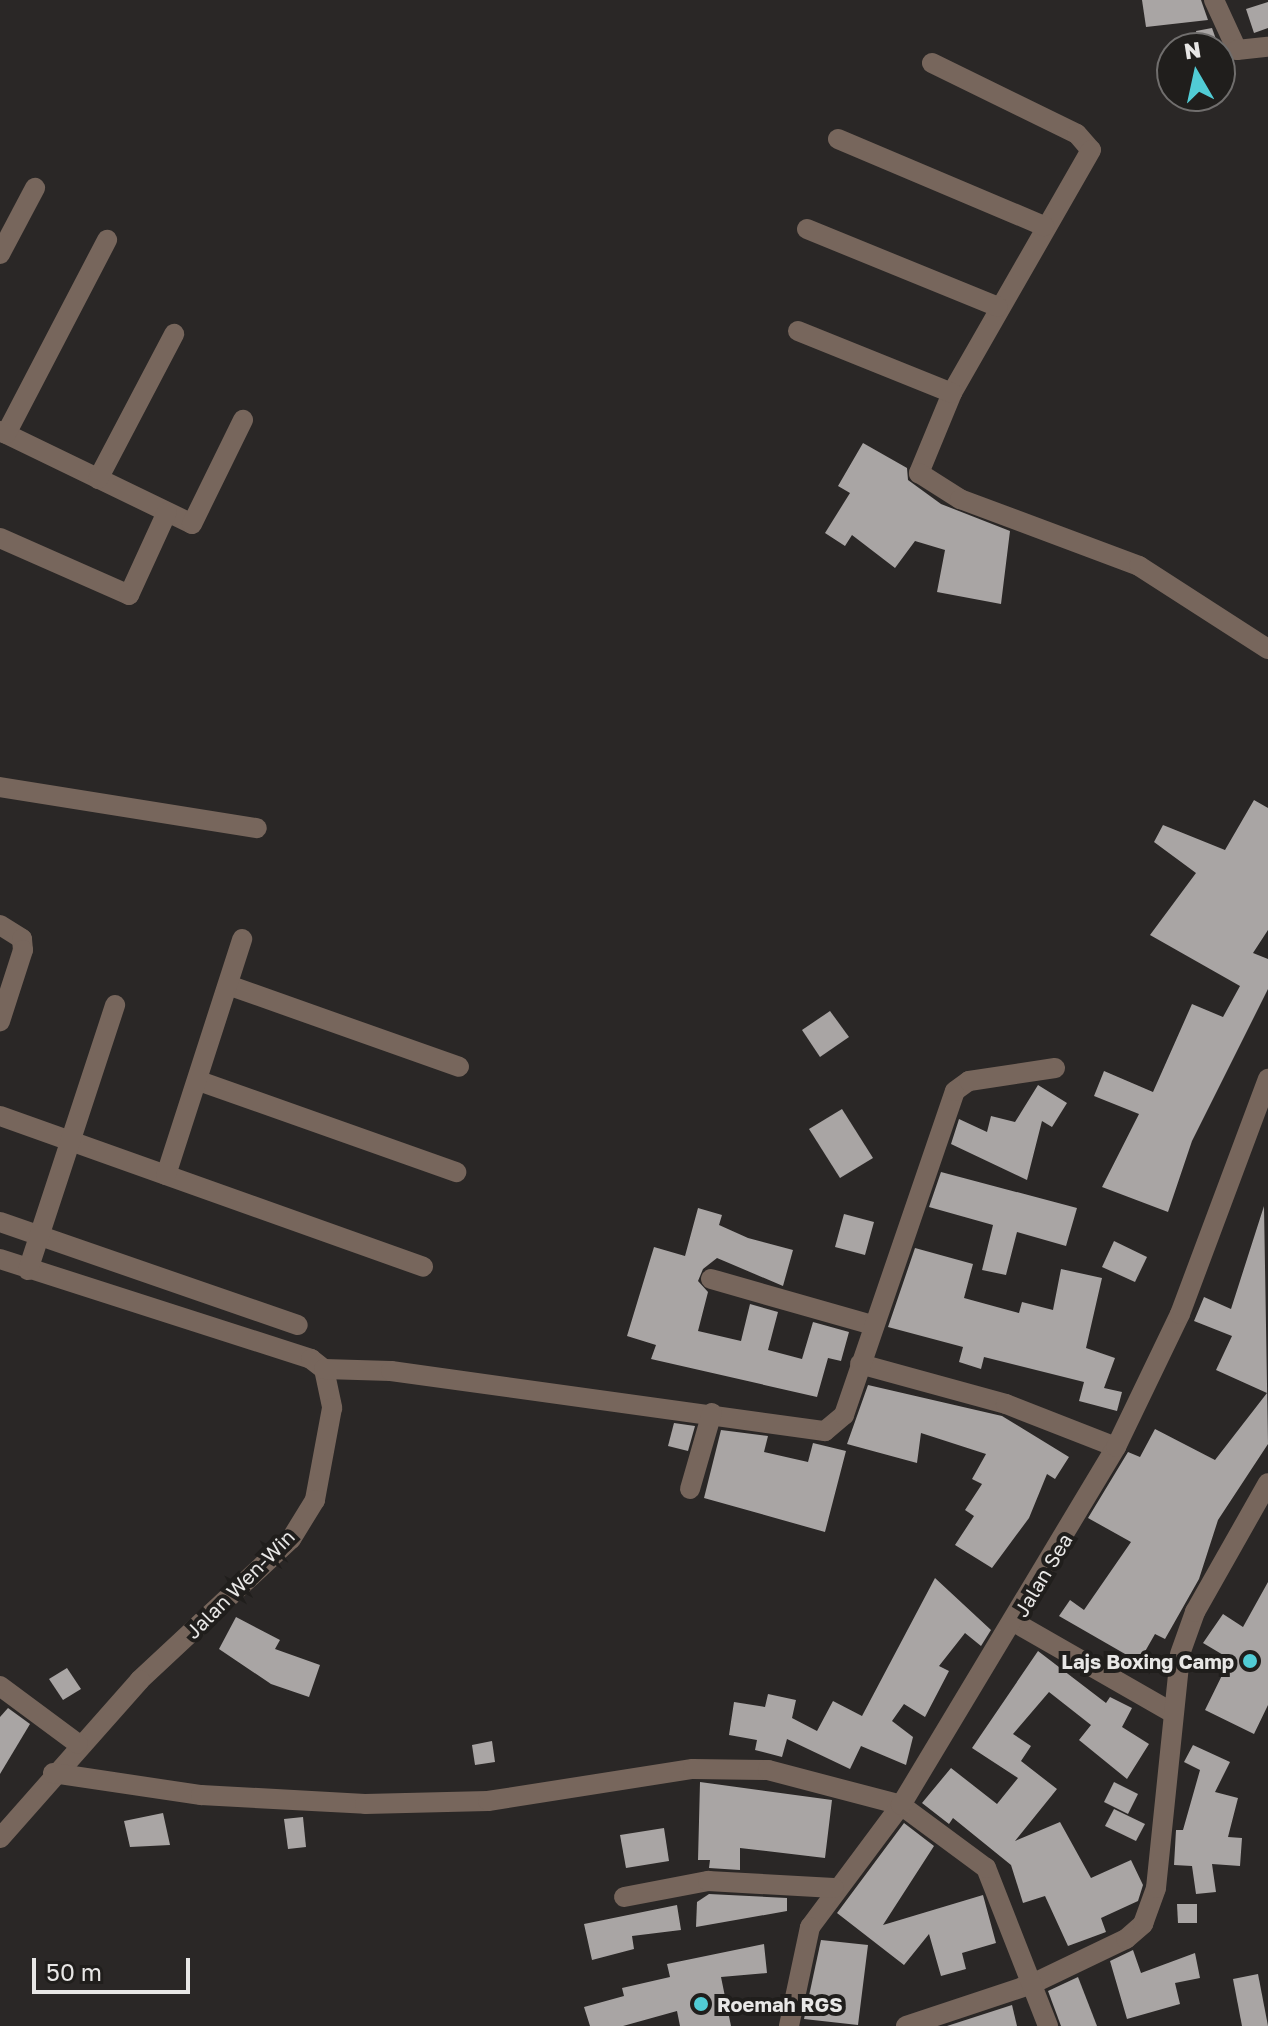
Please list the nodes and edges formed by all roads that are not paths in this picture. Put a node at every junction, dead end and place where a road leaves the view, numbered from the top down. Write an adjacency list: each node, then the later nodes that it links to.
1 (1214, 0): 2 (street)
2 (1268, 47)
3 (932, 63): 6 (street)
4 (838, 139): 6 (street)
5 (35, 188): 9 (street)
6 (1044, 226): 10 (street)
7 (807, 229): 10 (street)
8 (107, 240): 15 (street)
9 (0, 254)
10 (998, 307): 13 (street)
11 (798, 331): 13 (street)
12 (174, 334): 16 (street)
13 (952, 393): 19 (street)
14 (243, 420): 17 (street)
15 (3, 432): 16 (street)
16 (98, 479): 17 (street)
17 (167, 512): 18 (street)
18 (0, 538)
19 (1268, 649)
20 (0, 787): 21 (street)
21 (257, 828)
22 (0, 925): 26 (street)
23 (242, 939): 24 (street)
24 (228, 985): 27 (street); 30 (street)
25 (115, 1005): 32 (street)
26 (0, 1021)
27 (459, 1067)
28 (1055, 1068): 42 (street)
29 (1268, 1079): 46 (street, Jalan Sea)
30 (199, 1081): 33 (street); 34 (street)
31 (0, 1116): 32 (street)
32 (73, 1143): 34 (street); 36 (street)
33 (456, 1172)
34 (166, 1175): 38 (street)
35 (0, 1222): 36 (street)
36 (40, 1236): 39 (street); 41 (street)
37 (0, 1259): 39 (street)
38 (423, 1267)
39 (28, 1270): 44 (street)
40 (711, 1279): 42 (street)
41 (298, 1325)
42 (872, 1325): 43 (street)
43 (860, 1364): 45 (street); 46 (street)
44 (324, 1369): 45 (street); 52 (street, Jalan Wen-Win)
45 (712, 1413): 48 (street)
46 (1116, 1447): 49 (street, Jalan Sea)
47 (1268, 1483): 51 (street)
48 (690, 1489)
49 (1014, 1622): 51 (street); 54 (street, Jalan Sea)
50 (0, 1686): 52 (street)
51 (1171, 1712): 59 (street)
52 (78, 1744): 53 (street, Jalan Wen-Win)
53 (53, 1773): 54 (street); 55 (street, Jalan Wen-Win)
54 (901, 1805): 57 (street, Jalan Sea); 59 (street)
55 (7, 1813): 56 (street, Jalan Wen-Win)
56 (0, 1838)
57 (834, 1888): 58 (street); 60 (street, Jalan Sea)
58 (624, 1897)
59 (1032, 1984): 61 (street); 62 (street)
60 (789, 2026)
61 (906, 2026)
62 (1048, 2026)

